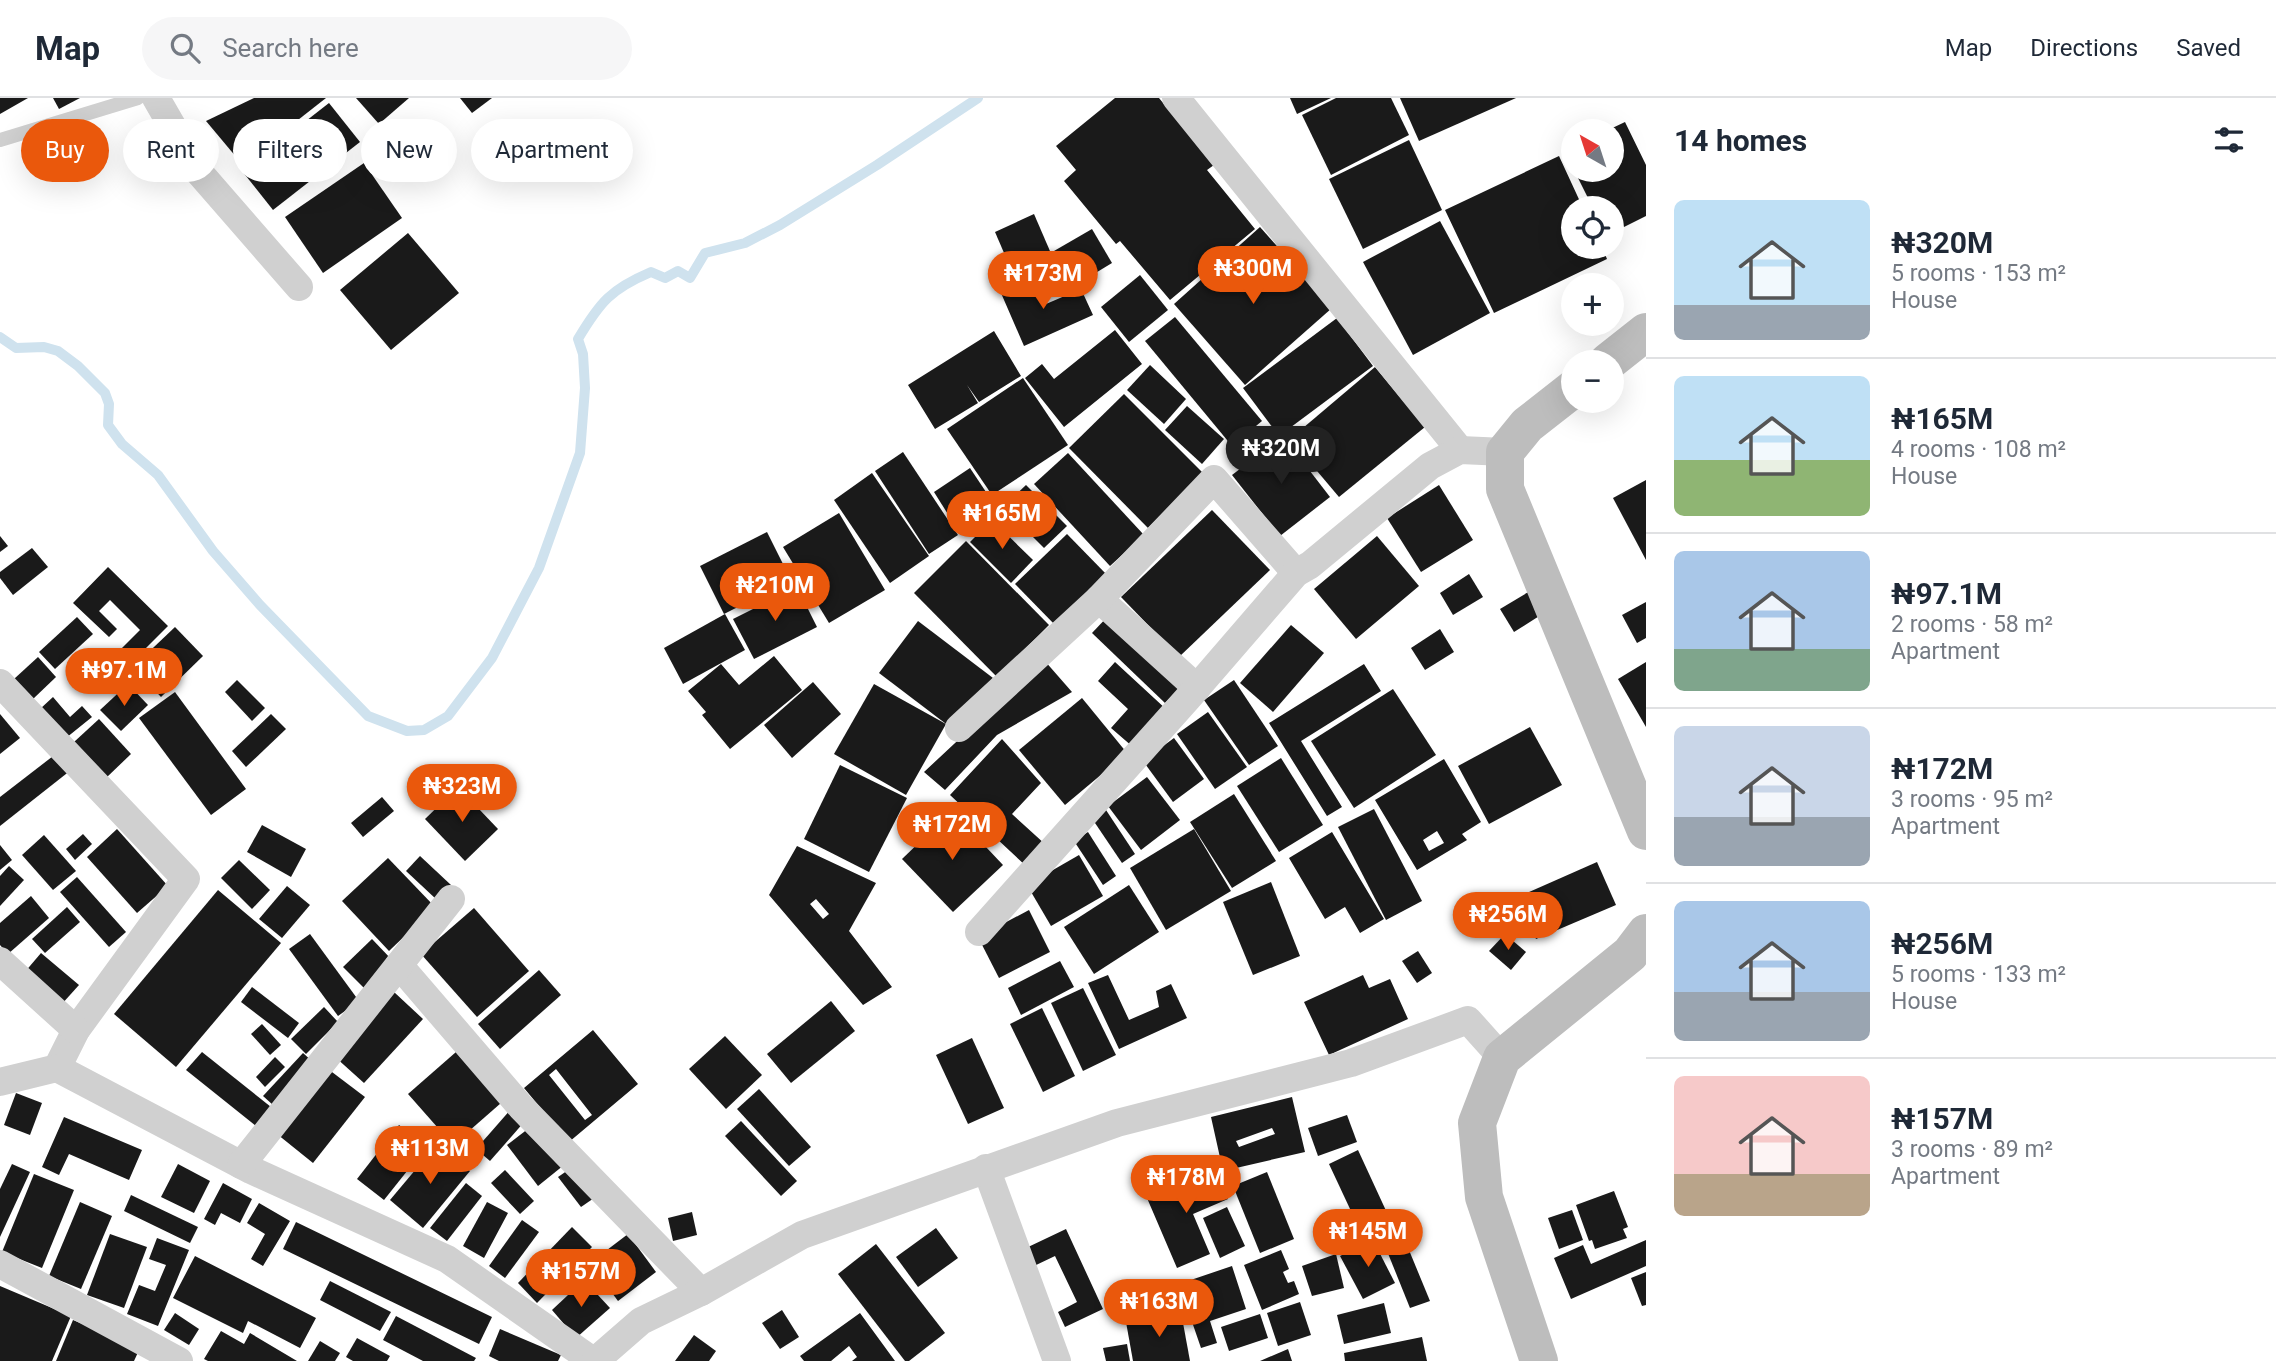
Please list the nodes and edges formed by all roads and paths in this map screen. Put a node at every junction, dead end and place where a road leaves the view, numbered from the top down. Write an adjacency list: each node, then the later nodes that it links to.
1 (138, 98): 4 (lane)
2 (156, 98): 5 (street)
3 (1176, 98): 9 (street)
4 (0, 140)
5 (299, 287)
6 (1646, 332): 7 (street)
7 (1623, 350)
8 (1561, 398): 10 (street)
9 (1461, 450): 10 (street); 11 (street)
10 (1505, 452): 16 (street)
11 (1296, 573): 12 (street); 14 (street)
12 (1099, 599): 14 (street); 15 (street)
13 (0, 683): 22 (street)
14 (1197, 688): 18 (street)
15 (959, 729)
16 (1646, 831)
17 (451, 899): 21 (street)
18 (979, 932)
19 (1646, 933): 23 (street)
20 (0, 961): 22 (street)
21 (399, 965): 26 (street); 29 (street)
22 (76, 1030): 24 (street)
23 (1502, 1058): 27 (street); 33 (street)
24 (57, 1068): 25 (street); 26 (street)
25 (0, 1082)
26 (241, 1165): 31 (street)
27 (986, 1168): 29 (street); 32 (street)
28 (0, 1264): 30 (street)
29 (701, 1292): 31 (street)
30 (179, 1361)
31 (594, 1361)
32 (1057, 1361)
33 (1538, 1361)

